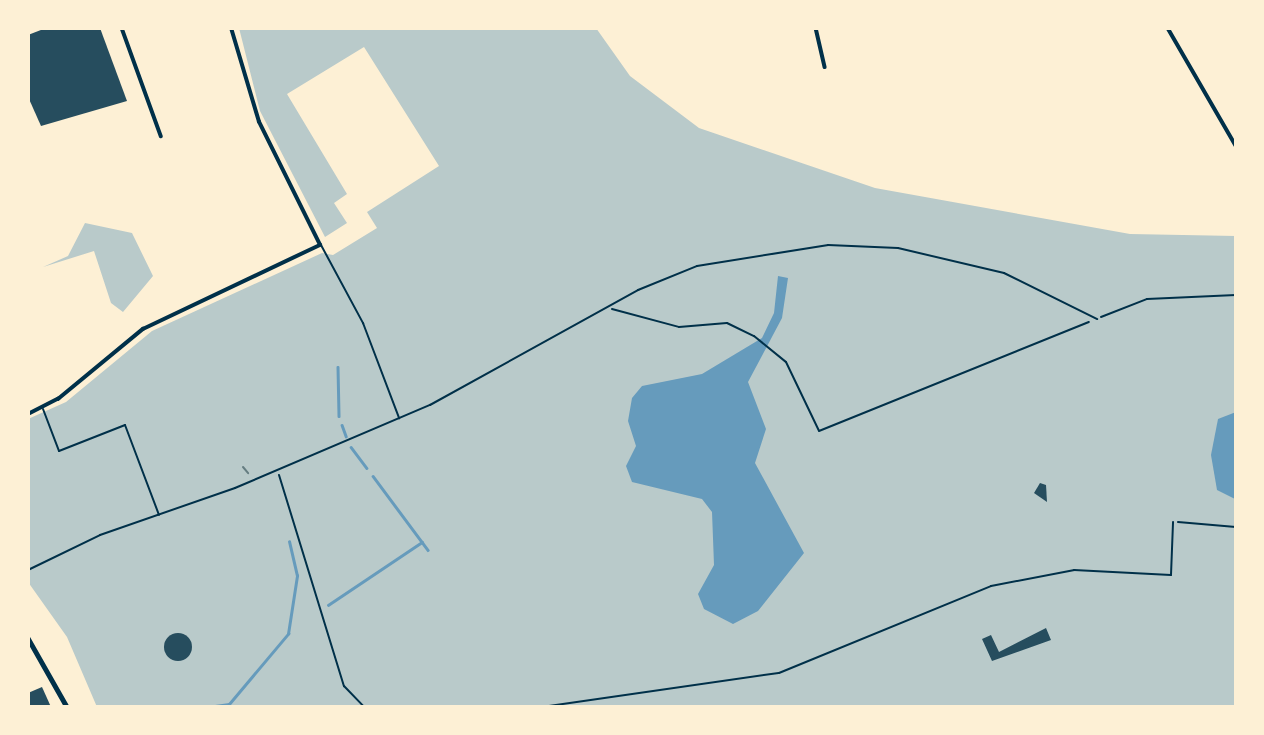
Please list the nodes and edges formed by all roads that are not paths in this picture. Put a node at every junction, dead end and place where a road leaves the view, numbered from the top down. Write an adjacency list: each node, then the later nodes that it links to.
1 (122, 28): 6 (street)
2 (231, 28): 8 (street)
3 (816, 28): 5 (street)
4 (1168, 28): 7 (street)
5 (825, 67)
6 (161, 136)
7 (1236, 146)
8 (320, 245): 10 (street); 12 (lane)
9 (1097, 318): 12 (lane)
10 (43, 409): 11 (street); 13 (lane)
11 (28, 414)
12 (399, 419): 13 (lane)
13 (160, 516): 15 (lane)
14 (1173, 522): 18 (lane)
15 (28, 570)
16 (28, 638): 17 (street)
17 (67, 707)
18 (542, 707)

